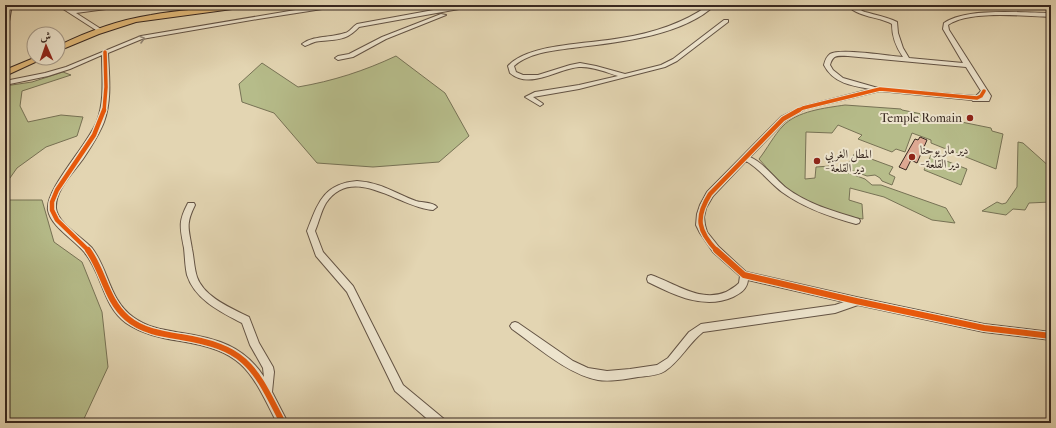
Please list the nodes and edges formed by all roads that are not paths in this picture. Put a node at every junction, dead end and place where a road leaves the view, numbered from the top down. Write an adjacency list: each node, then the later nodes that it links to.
1 (9, 5): 13 (street)
2 (60, 5): 10 (street)
3 (121, 5): 10 (street)
4 (244, 5): 14 (main road)
5 (335, 5): 17 (street, one-way to 5)
6 (470, 5): 9 (street)
7 (712, 5): 23 (street)
8 (850, 5): 19 (street)
9 (462, 7): 15 (street); 18 (street)
10 (71, 12): 14 (street)
11 (1051, 15): 21 (street)
12 (726, 21): 23 (street)
13 (5, 27)
14 (99, 30): 16 (main road)
15 (305, 44)
16 (66, 45)
17 (105, 52): 24 (street); 36 (street)
18 (338, 58)
19 (907, 59): 21 (street); 25 (street)
20 (26, 64): 22 (main road)
21 (968, 65): 25 (street)
22 (5, 73)
23 (625, 76): 26 (street)
24 (5, 83)
25 (880, 89): 27 (street)
26 (540, 104)
27 (746, 158): 30 (street); 31 (street)
28 (191, 205): 36 (street)
29 (433, 207): 38 (street)
30 (856, 220)
31 (744, 275): 32 (street); 33 (street)
32 (651, 279)
33 (856, 301): 34 (street); 35 (street)
34 (515, 326)
35 (1051, 336)
36 (268, 391): 37 (street)
37 (283, 423)
38 (440, 423)

